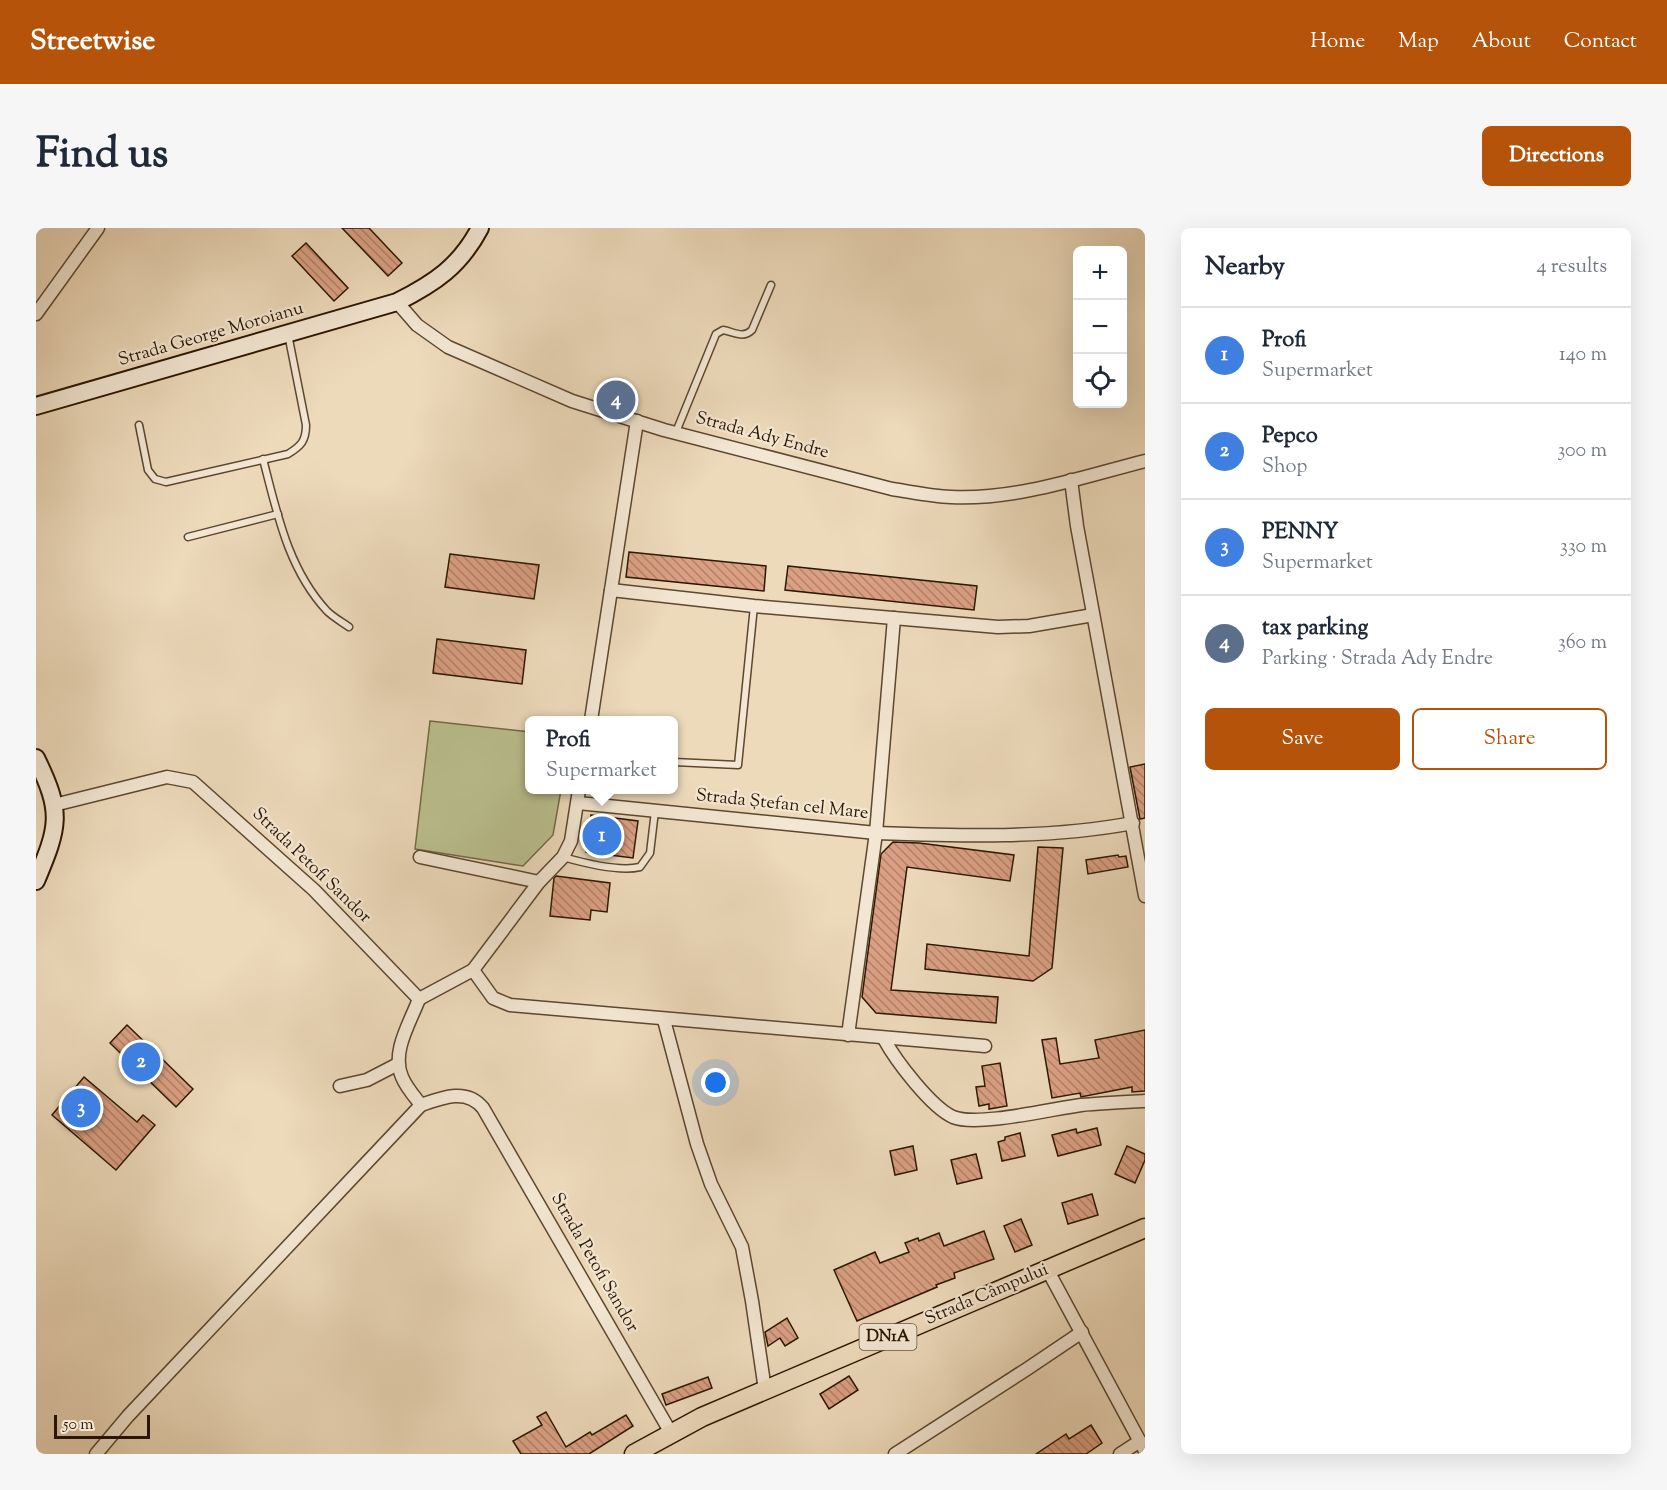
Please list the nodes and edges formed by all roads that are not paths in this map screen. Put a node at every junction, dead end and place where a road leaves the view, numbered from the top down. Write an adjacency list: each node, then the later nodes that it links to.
1 (98, 228): 5 (street)
2 (480, 228): 4 (main road, Strada George Moroianu)
3 (771, 285): 12 (lane)
4 (397, 302): 6 (main road, Strada George Moroianu); 9 (street, Strada Ady Endre)
5 (36, 314)
6 (288, 334): 8 (main road, Strada George Moroianu); 13 (lane)
7 (616, 400): 9 (lane)
8 (36, 406)
9 (612, 413): 10 (street, Strada Ady Endre)
10 (637, 421): 12 (street, Strada Ady Endre); 18 (street)
11 (139, 425): 13 (lane)
12 (676, 432): 15 (street, Strada Ady Endre)
13 (263, 459): 16 (lane)
14 (1145, 461): 15 (street, Strada Ady Endre)
15 (1071, 480): 20 (street)
16 (278, 514): 17 (lane); 22 (lane)
17 (188, 537)
18 (611, 590): 19 (street); 23 (street)
19 (754, 606): 21 (street); 25 (lane)
20 (1093, 615): 21 (street); 30 (street)
21 (894, 618): 31 (street, Strada Ștefan cel Mare)
22 (349, 627)
23 (592, 716)
24 (36, 758): 28 (main road)
25 (678, 762)
26 (579, 794): 27 (street)
27 (578, 803): 29 (street, Strada Ștefan cel Mare); 33 (street)
28 (54, 805): 34 (main road); 38 (street, Strada Petofi Sandor)
29 (655, 811): 31 (street, Strada Ștefan cel Mare); 33 (lane)
30 (1133, 824): 31 (street, Strada Ștefan cel Mare); 36 (street)
31 (876, 833): 40 (street, Strada Ștefan cel Mare)
32 (420, 857): 35 (street)
33 (563, 857): 35 (street)
34 (36, 881)
35 (539, 882): 37 (street)
36 (1145, 896)
37 (472, 970): 38 (street); 39 (street)
38 (419, 999): 43 (street)
39 (664, 1020): 40 (street); 50 (street)
40 (848, 1035): 41 (street)
41 (884, 1039): 42 (street); 45 (street)
42 (985, 1046)
43 (398, 1064): 44 (street); 46 (street)
44 (340, 1086)
45 (1145, 1101)
46 (421, 1105): 51 (street, Strada Petofi Sandor); 53 (street, Strada Petofi Sandor)
47 (1145, 1228): 48 (main road, Strada Câmpului / DN1A)
48 (1047, 1269): 49 (street); 50 (main road, Strada Câmpului / DN1A)
49 (1082, 1332): 52 (street); 55 (street)
50 (765, 1390): 51 (main road, Strada Câmpului / DN1A)
51 (671, 1433): 54 (main road, Strada Câmpului / DN1A)
52 (1142, 1446): 56 (street)
53 (96, 1454)
54 (634, 1454)
55 (895, 1454)
56 (1120, 1454)

